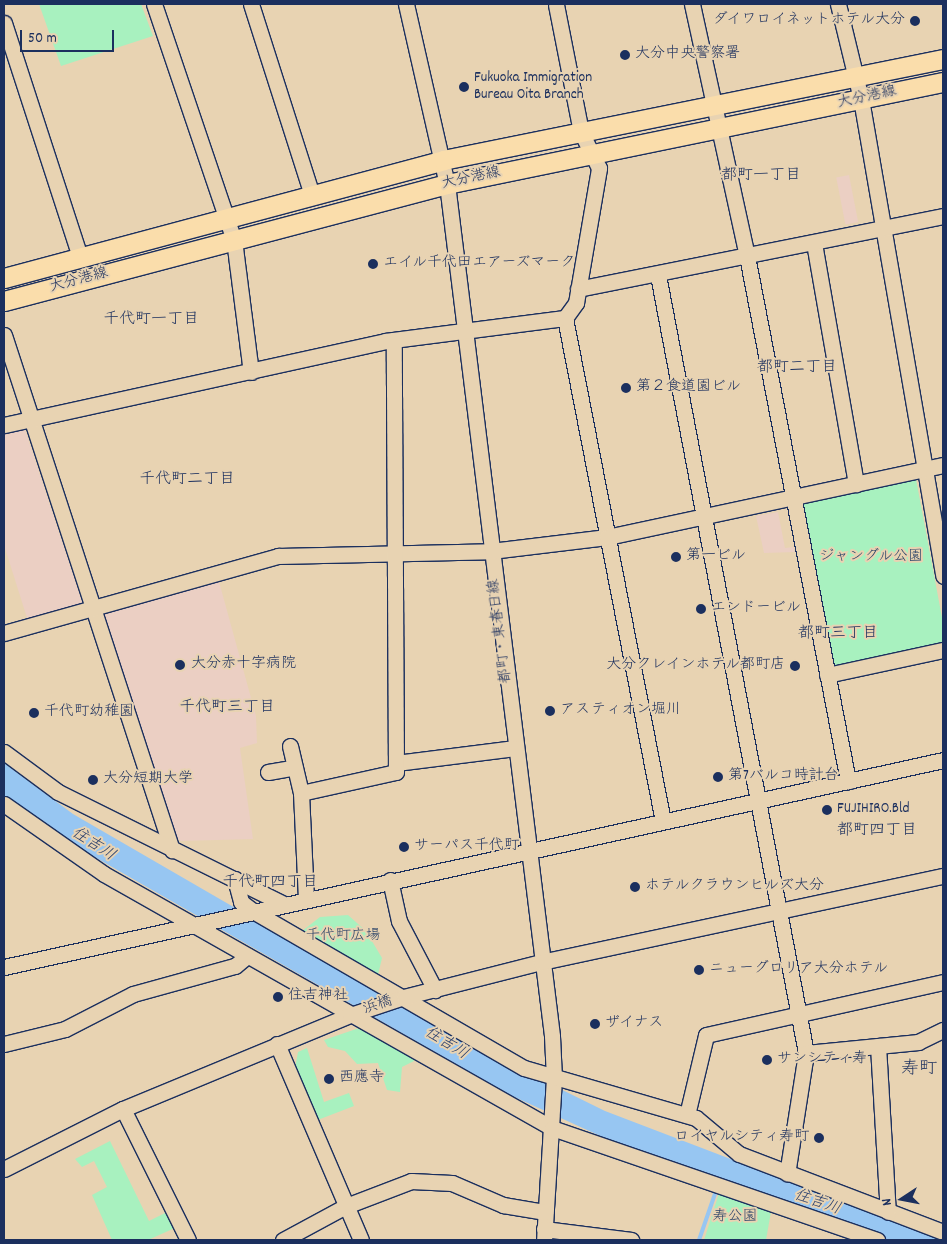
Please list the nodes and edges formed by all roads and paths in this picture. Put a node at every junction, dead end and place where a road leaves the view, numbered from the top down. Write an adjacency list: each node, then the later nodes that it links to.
1 (154, 4): 21 (street)
2 (251, 4): 19 (street)
3 (406, 4): 17 (street, 都町・東春日線)
4 (556, 4): 15 (street)
5 (692, 4): 13 (street)
6 (838, 4): 10 (street)
7 (4, 23): 9 (street)
8 (943, 59): 10 (main road, 大分港線)
9 (11, 68): 26 (street)
10 (856, 77): 12 (street); 13 (main road, 大分港線)
11 (943, 82): 12 (main road, 大分港線)
12 (861, 99): 14 (main road, 大分港線); 22 (street)
13 (712, 106): 14 (street); 15 (main road, 大分港線)
14 (717, 128): 16 (main road, 大分港線); 25 (street)
15 (581, 132): 16 (street); 17 (main road, 大分港線)
16 (593, 154): 18 (main road, 大分港線); 29 (street)
17 (443, 160): 18 (street, 都町・東春日線); 19 (main road, 大分港線)
18 (447, 184): 23 (main road, 大分港線); 32 (street, 都町・東春日線)
19 (312, 195): 21 (main road, 大分港線)
20 (943, 216): 22 (street)
21 (228, 218): 23 (street); 26 (main road, 大分港線)
22 (884, 228): 24 (street); 39 (street)
23 (234, 240): 30 (main road, 大分港線); 35 (street)
24 (814, 243): 25 (street); 40 (street)
25 (747, 256): 27 (street); 41 (street)
26 (80, 257): 28 (main road, 大分港線)
27 (658, 274): 29 (street); 42 (street)
28 (4, 278)
29 (578, 289): 31 (street)
30 (4, 301)
31 (565, 318): 32 (street); 43 (street)
32 (465, 332): 34 (street); 44 (street, 都町・東春日線)
33 (4, 335): 36 (street)
34 (394, 340): 35 (street); 45 (street)
35 (251, 372): 36 (street)
36 (31, 419): 37 (street); 47 (street)
37 (4, 425)
38 (943, 465): 39 (street)
39 (925, 469): 40 (street); 46 (street)
40 (856, 484): 41 (street)
41 (793, 497): 42 (street); 50 (street)
42 (704, 516): 43 (street); 60 (street)
43 (607, 537): 44 (street); 62 (street)
44 (491, 551): 45 (street); 52 (street, 都町・東春日線)
45 (395, 554): 47 (street); 55 (street)
46 (943, 576)
47 (92, 607): 48 (street); 64 (street)
48 (4, 633)
49 (943, 650): 50 (street)
50 (826, 675): 58 (street)
51 (290, 746): 56 (street)
52 (515, 748): 55 (street); 63 (street, 都町・東春日線)
53 (4, 752): 64 (street)
54 (943, 760): 58 (street)
55 (396, 763): 59 (street)
56 (295, 767): 57 (street); 59 (street)
57 (268, 772)
58 (848, 781): 60 (street)
59 (301, 793): 68 (street)
60 (758, 800): 62 (street); 70 (street)
61 (4, 804): 72 (street)
62 (663, 821): 63 (street)
63 (528, 849): 67 (street); 74 (street, 都町・東春日線)
64 (172, 850): 66 (street)
65 (943, 876): 70 (street, 浜橋)
66 (234, 879): 69 (street); 71 (street)
67 (390, 880): 68 (street); 77 (street)
68 (306, 899): 69 (street)
69 (284, 904): 71 (street)
70 (778, 911): 74 (street, 浜橋); 79 (street)
71 (251, 912): 72 (street); 78 (street)
72 (197, 924): 73 (street); 75 (street)
73 (247, 956): 80 (street); 82 (street)
74 (541, 962): 77 (street, 浜橋); 86 (street, 都町・東春日線)
75 (4, 967)
76 (943, 982): 79 (street)
77 (435, 990): 78 (street, 浜橋)
78 (402, 998): 80 (street, 浜橋); 86 (street)
79 (799, 1013): 85 (street); 88 (street)
80 (352, 1014): 83 (street, 浜橋); 89 (street)
81 (943, 1030): 84 (street)
82 (4, 1044)
83 (277, 1044): 87 (street, 浜橋); 92 (street)
84 (878, 1046): 85 (street); 94 (street)
85 (806, 1053): 91 (street)
86 (554, 1078): 88 (street); 89 (street, 都町・東春日線)
87 (123, 1108): 90 (street, 浜橋); 97 (street)
88 (687, 1115): 91 (street)
89 (552, 1128): 93 (street); 101 (street)
90 (4, 1169)
91 (787, 1174): 94 (street)
92 (346, 1206): 93 (street); 98 (street); 99 (street)
93 (545, 1212): 96 (street)
94 (888, 1212): 95 (street)
95 (943, 1232)
96 (544, 1234): 100 (street)
97 (188, 1240)
98 (283, 1240)
99 (361, 1240)
100 (631, 1240)
101 (877, 1240)

